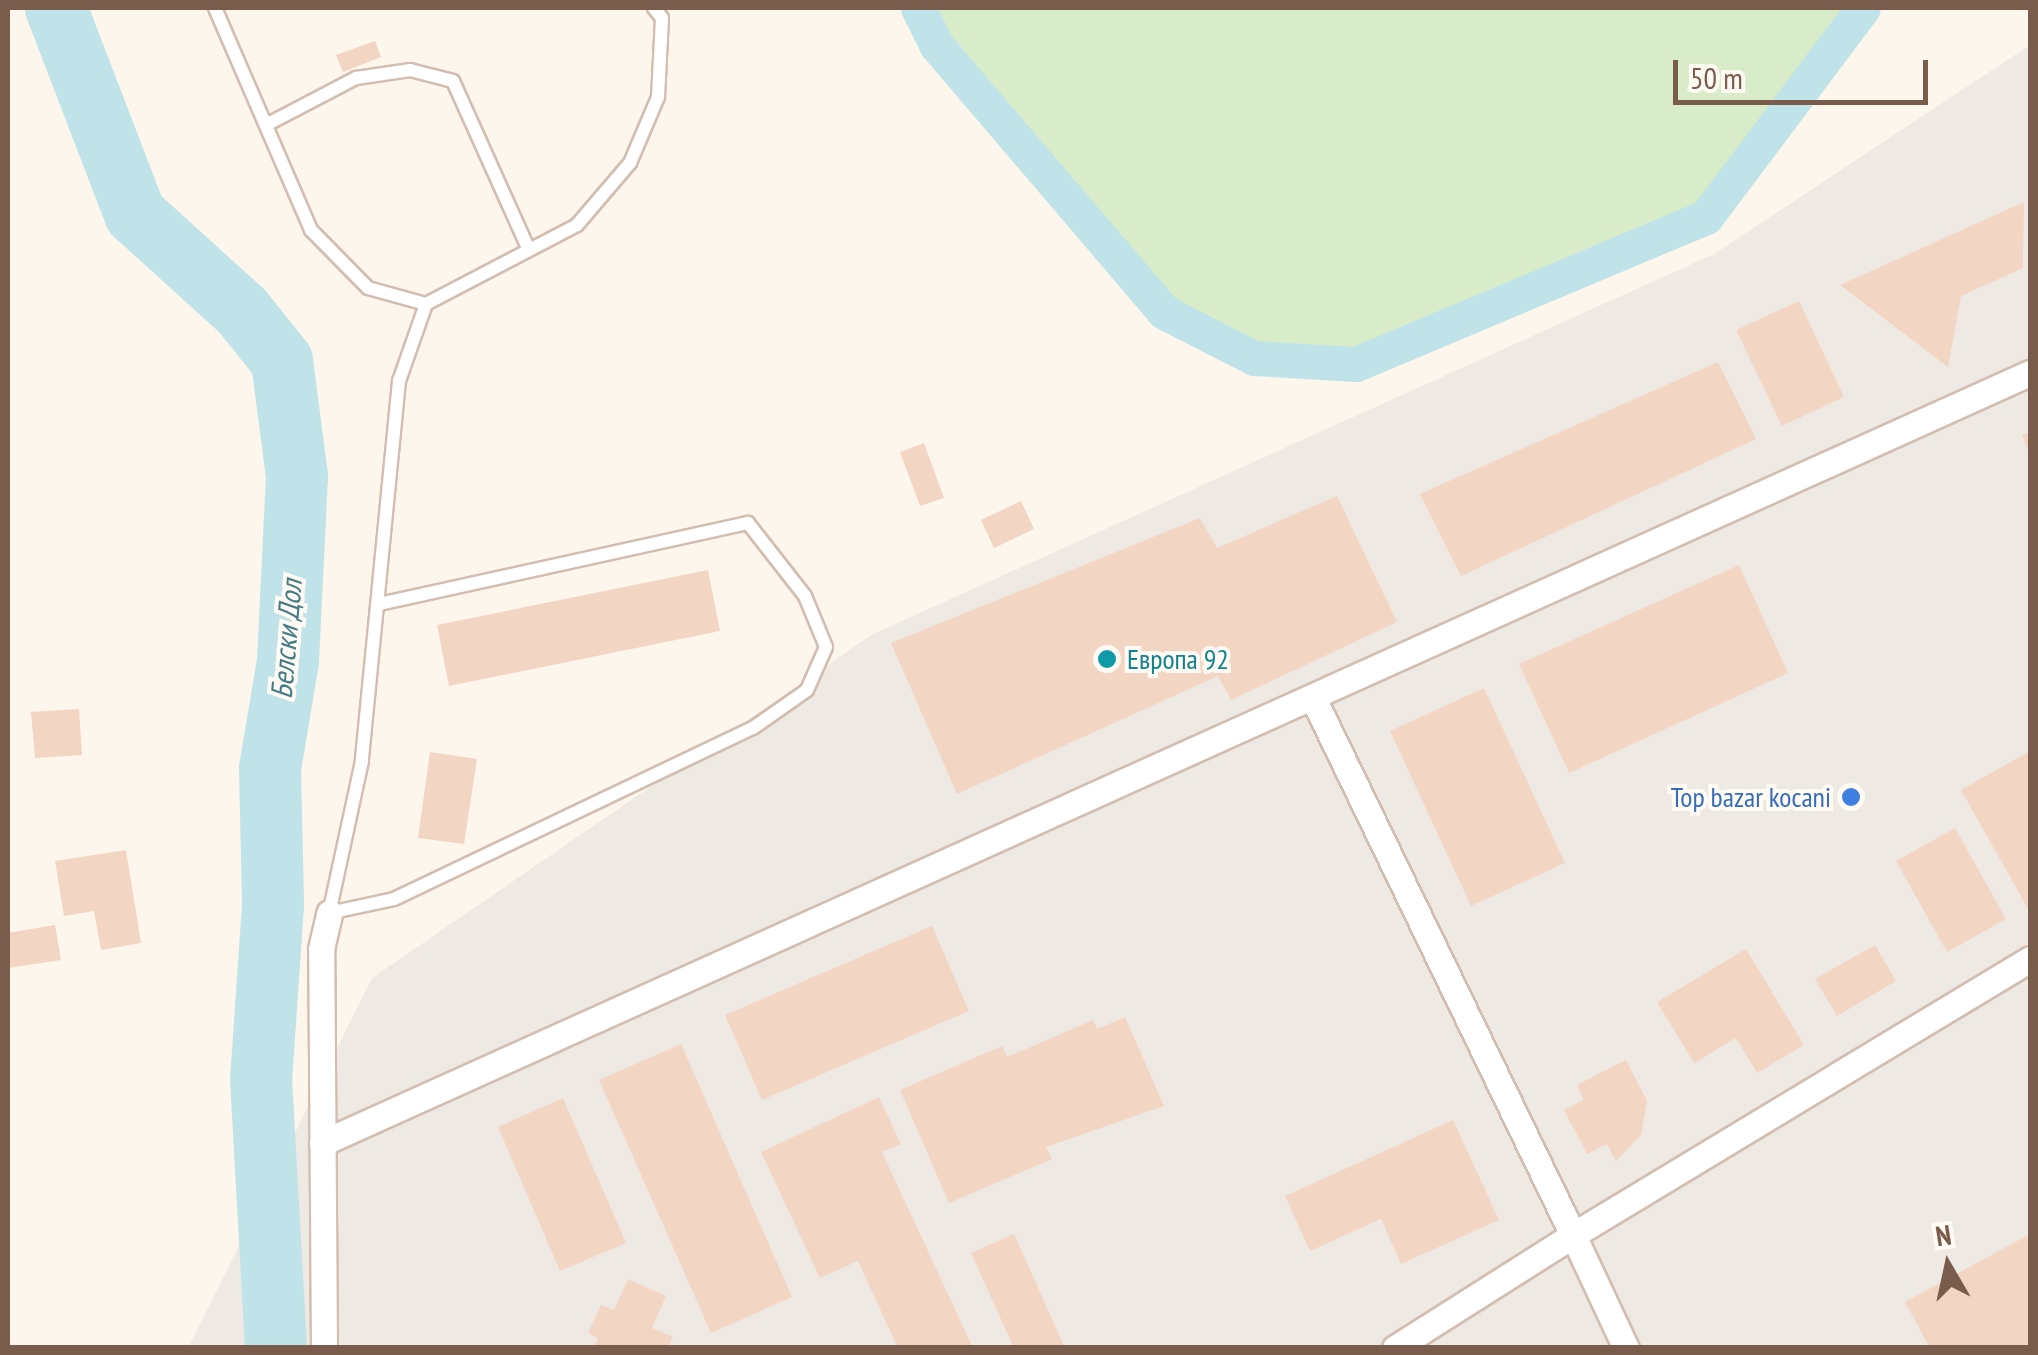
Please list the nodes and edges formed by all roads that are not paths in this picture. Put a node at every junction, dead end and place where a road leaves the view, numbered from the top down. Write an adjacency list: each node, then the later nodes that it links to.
1 (215, 8): 3 (lane)
2 (654, 8): 4 (lane)
3 (266, 125): 4 (lane); 5 (lane)
4 (528, 248): 5 (lane)
5 (426, 304): 7 (lane)
6 (2030, 374): 8 (street)
7 (379, 604): 9 (lane); 9 (lane)
8 (1314, 700): 11 (street); 12 (street)
9 (329, 912): 11 (street)
10 (2030, 958): 12 (street)
11 (322, 1143): 13 (street)
12 (1573, 1236): 14 (street); 15 (street)
13 (324, 1348)
14 (1395, 1348)
15 (1626, 1348)

